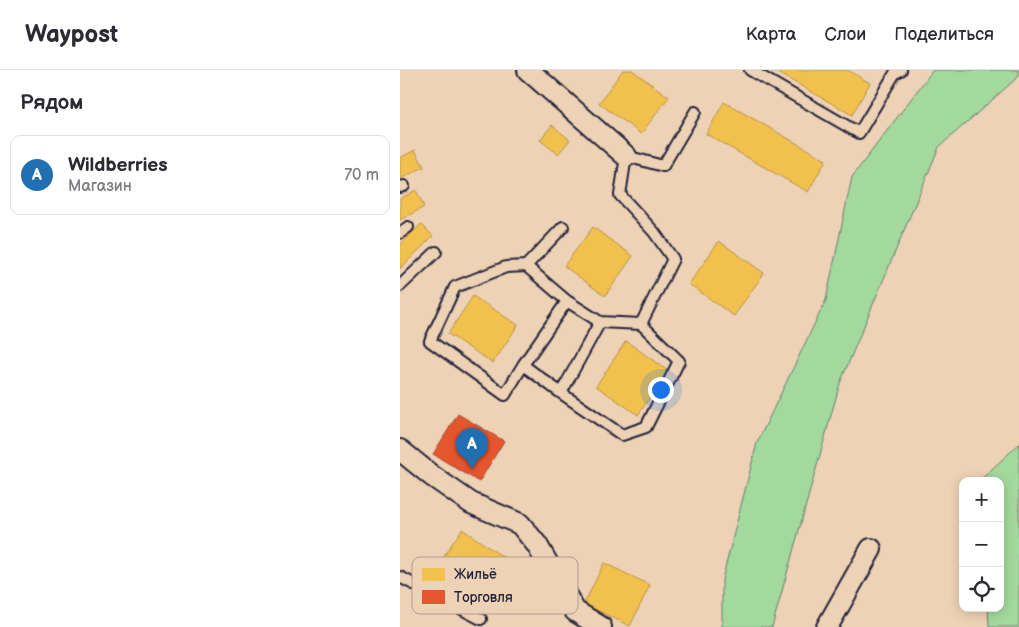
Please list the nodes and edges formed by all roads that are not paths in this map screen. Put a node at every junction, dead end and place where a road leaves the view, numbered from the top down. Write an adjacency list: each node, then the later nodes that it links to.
1 (528, 70): 5 (street)
2 (750, 70): 3 (lane)
3 (896, 71)
4 (696, 112): 5 (lane)
5 (626, 156): 12 (lane)
6 (563, 227): 8 (lane)
7 (436, 252): 9 (lane)
8 (526, 266): 10 (lane); 13 (lane)
9 (400, 286)
10 (567, 301): 11 (lane); 13 (lane)
11 (600, 322): 12 (lane); 14 (lane)
12 (641, 324): 14 (lane)
13 (523, 364): 14 (lane)
14 (561, 393)
15 (400, 450): 17 (street)
16 (871, 549): 24 (street)
17 (545, 557)
18 (400, 577): 19 (lane)
19 (412, 583)
20 (578, 613): 23 (street)
21 (471, 614): 22 (lane)
22 (481, 619)
23 (601, 627)
24 (827, 627)

